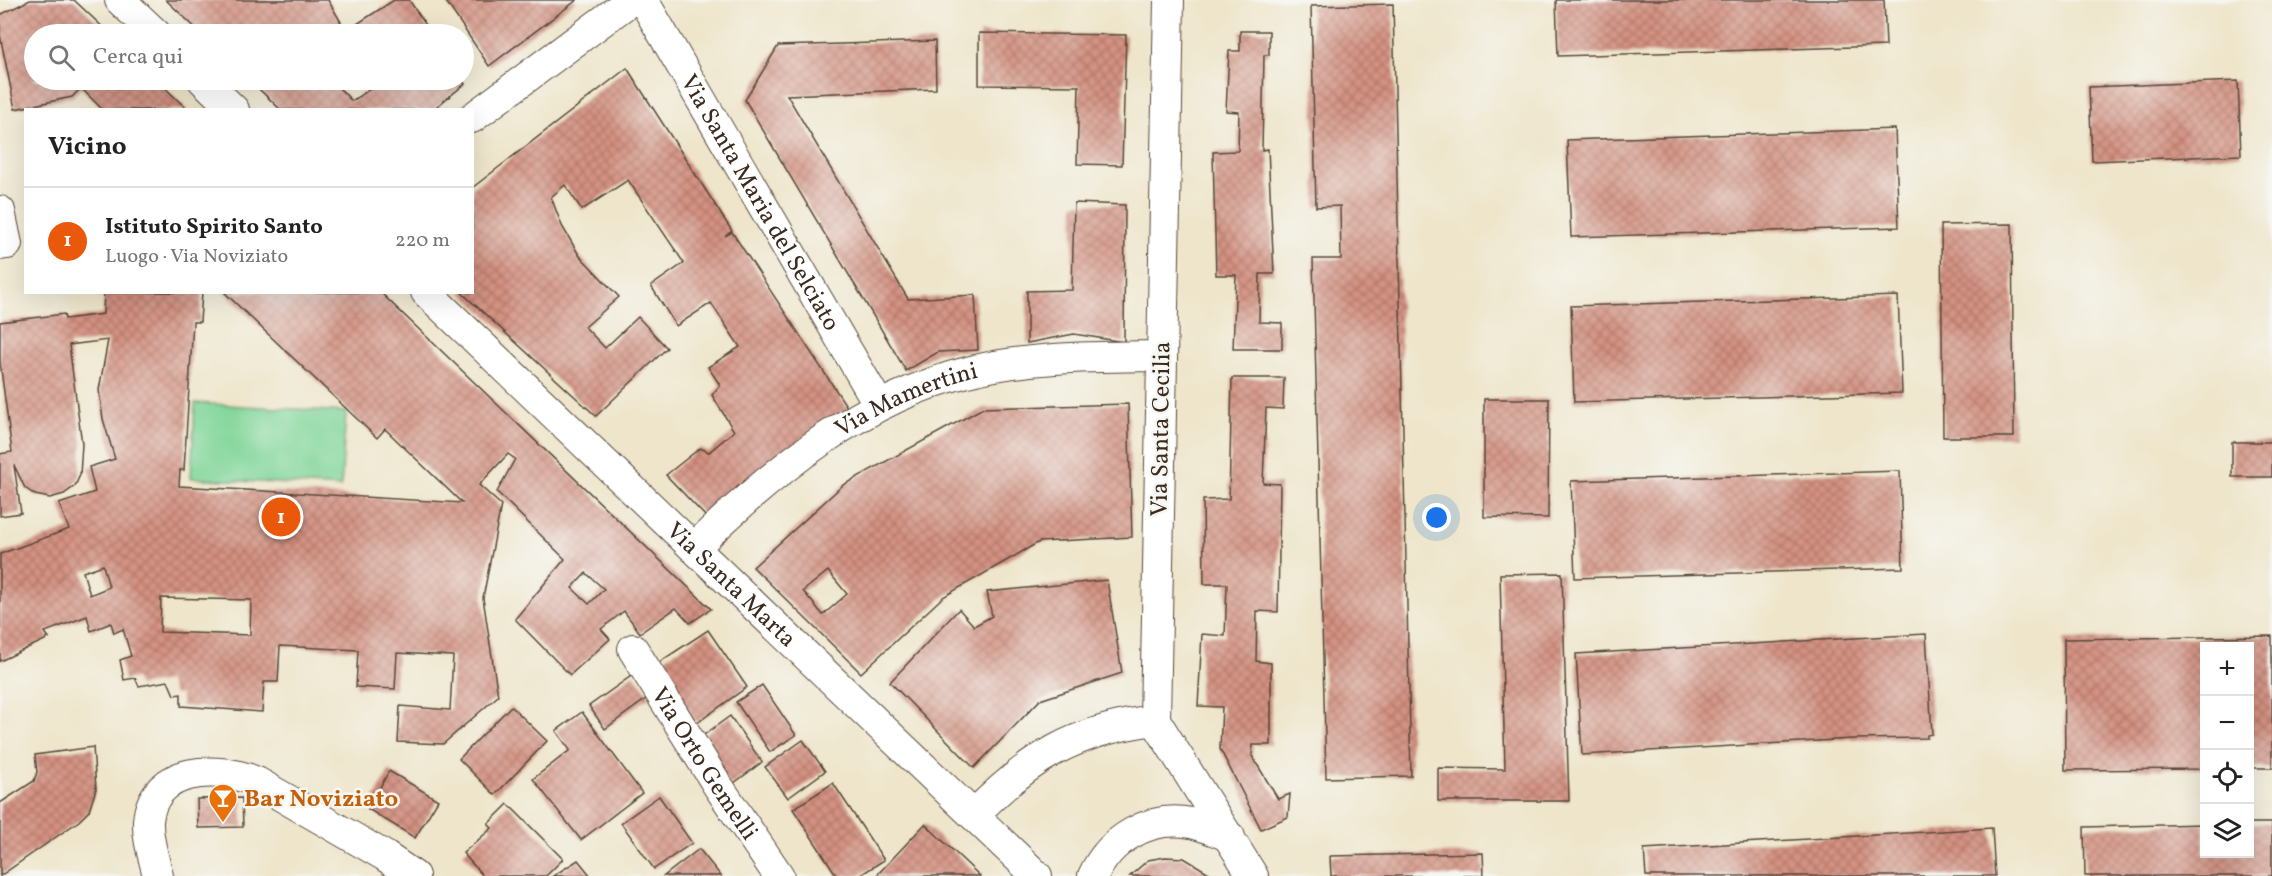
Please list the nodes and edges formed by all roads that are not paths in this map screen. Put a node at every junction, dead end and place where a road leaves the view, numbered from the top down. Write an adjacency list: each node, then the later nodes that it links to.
1 (120, 0): 5 (street)
2 (631, 0): 8 (street)
3 (643, 0): 13 (street, Via Santa Maria del Selciato)
4 (1169, 0): 12 (street, Via Santa Cecilia)
5 (145, 24)
6 (213, 90): 7 (street)
7 (232, 108)
8 (474, 117)
9 (0, 211): 10 (street)
10 (3, 244)
11 (428, 294): 14 (street, Via Santa Marta)
12 (1162, 356): 13 (street, Via Mamertini); 16 (street, Via Santa Cecilia)
13 (879, 405): 14 (street, Via Mamertini)
14 (694, 548): 17 (street, Via Santa Marta)
15 (633, 650): 21 (street, Via Orto Gemelli)
16 (1155, 720): 17 (street); 18 (street)
17 (974, 815): 22 (street, Via Santa Marta)
18 (1230, 837): 23 (street); 24 (street)
19 (158, 876): 20 (street)
20 (414, 876)
21 (779, 876)
22 (1037, 876)
23 (1093, 876)
24 (1253, 876)

